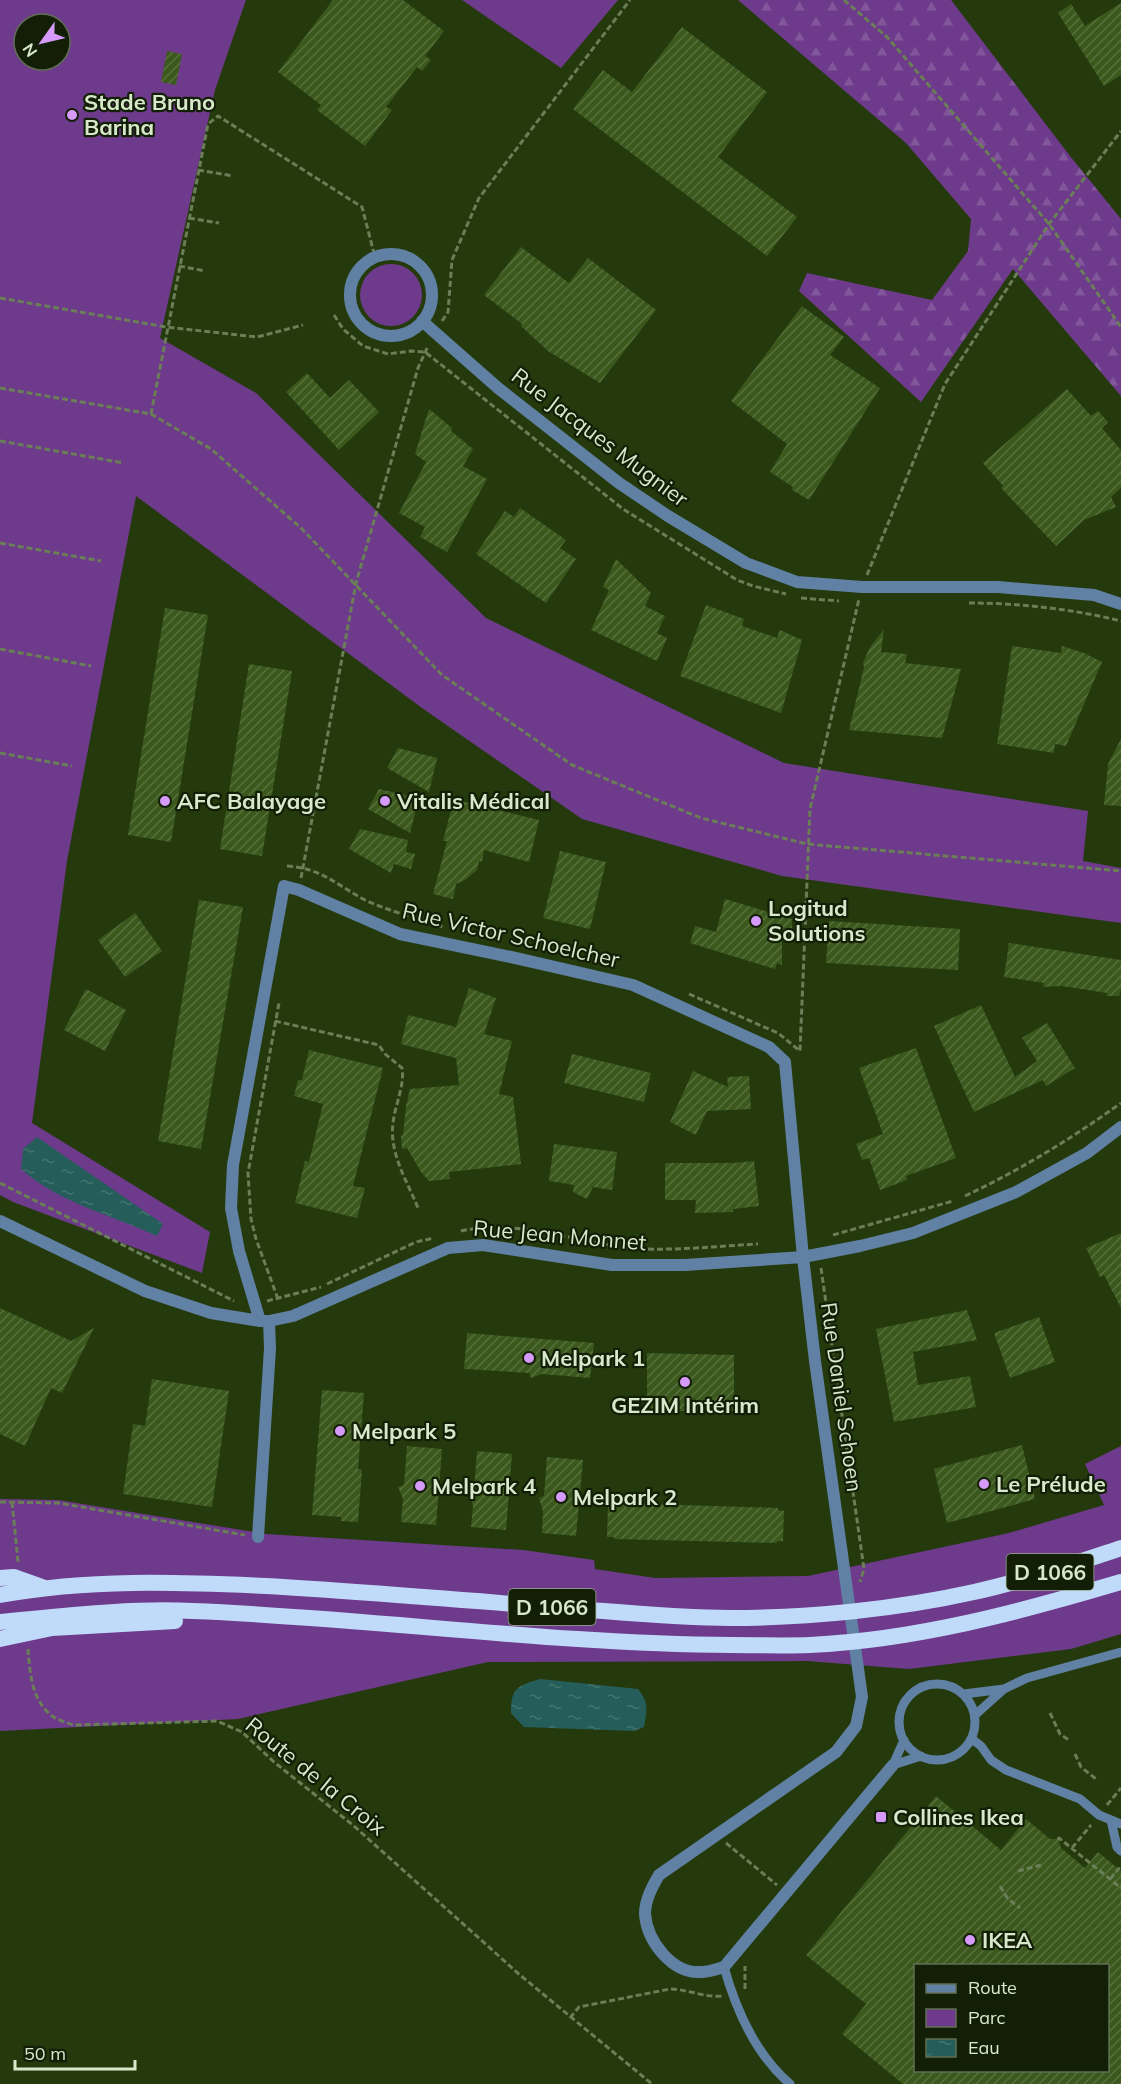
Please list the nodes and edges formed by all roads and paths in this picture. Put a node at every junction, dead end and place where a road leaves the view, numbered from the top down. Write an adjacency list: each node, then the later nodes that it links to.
1 (630, 0): 18 (path)
2 (844, 0): 8 (path)
3 (1121, 131): 8 (path)
4 (198, 170): 5 (path); 6 (path); 9 (path)
5 (233, 176)
6 (189, 218): 7 (path); 10 (path)
7 (219, 223)
8 (1050, 224): 17 (path); 26 (path)
9 (375, 257): 14 (street); 14 (street)
10 (179, 266): 11 (path); 16 (path)
11 (205, 271)
12 (0, 298): 16 (path)
13 (334, 315): 19 (path)
14 (422, 321): 18 (street, Rue Jacques Mugnier)
15 (303, 325): 16 (path)
16 (166, 327): 21 (path)
17 (1121, 327)
18 (435, 331): 19 (path); 33 (street, Rue Jacques Mugnier)
19 (425, 352): 27 (path); 28 (path)
20 (0, 388): 21 (path)
21 (151, 414): 27 (path)
22 (0, 441): 23 (path)
23 (124, 463)
24 (0, 543): 25 (path)
25 (101, 561)
26 (866, 576)
27 (356, 584): 39 (path); 41 (path)
28 (787, 594)
29 (860, 594): 31 (path)
30 (799, 597): 31 (path)
31 (858, 602): 39 (path)
32 (962, 603): 34 (path)
33 (1121, 604)
34 (1121, 621)
35 (0, 649): 36 (path)
36 (91, 666)
37 (0, 753): 38 (path)
38 (72, 766)
39 (807, 844): 42 (path); 47 (path)
40 (287, 867): 41 (path)
41 (303, 867): 43 (path); 44 (path)
42 (1121, 872)
43 (299, 890): 57 (street, Rue Victor Schoelcher); 59 (street)
44 (448, 929)
45 (457, 930): 46 (path)
46 (477, 934)
47 (683, 992)
48 (280, 997): 49 (path)
49 (275, 1021): 53 (path); 58 (path)
50 (1121, 1103): 55 (path)
51 (1121, 1127): 56 (street, Rue Jean Monnet)
52 (0, 1183): 59 (path)
53 (418, 1208)
54 (0, 1221): 60 (street, Rue Jean Monnet)
55 (831, 1236)
56 (819, 1255): 57 (street, Rue Jean Monnet); 69 (path)
57 (803, 1257): 60 (street, Rue Jean Monnet); 69 (street, Rue Daniel Schoen)
58 (278, 1299)
59 (256, 1303): 60 (street)
60 (265, 1321): 64 (street)
61 (0, 1502): 62 (path)
62 (12, 1502): 63 (path); 64 (path)
63 (15, 1534)
64 (258, 1537)
65 (1121, 1548): 68 (highway, D 1066)
66 (0, 1578): 68 (highway)
67 (1121, 1582): 71 (highway, D 1066)
68 (43, 1587): 70 (highway, D 1066)
69 (847, 1592): 92 (street, Rue Daniel Schoen)
70 (0, 1595)
71 (189, 1611): 72 (highway, D 1066); 73 (highway)
72 (0, 1622)
73 (0, 1639)
74 (1121, 1652): 76 (lane)
75 (31, 1681): 105 (path, Route de la Croix)
76 (1004, 1689): 77 (lane); 79 (lane)
77 (964, 1694): 79 (lane); 81 (lane)
78 (1050, 1713): 82 (path)
79 (975, 1715): 80 (lane)
80 (972, 1739): 84 (lane); 89 (lane)
81 (904, 1740): 84 (lane); 85 (lane)
82 (1070, 1742)
83 (1075, 1754): 86 (path)
84 (921, 1756): 85 (lane)
85 (893, 1765): 102 (street)
86 (1096, 1779)
87 (1121, 1788): 88 (path)
88 (1107, 1805)
89 (1111, 1821): 90 (lane); 95 (lane)
90 (1121, 1824)
91 (1090, 1825): 94 (path)
92 (718, 1834): 102 (path); 104 (street)
93 (1058, 1840): 94 (path)
94 (1072, 1848): 99 (path)
95 (1121, 1851)
96 (1041, 1865): 98 (path)
97 (1121, 1866): 99 (path)
98 (1018, 1871)
99 (1110, 1879): 101 (path)
100 (1000, 1886): 103 (path)
101 (1121, 1888)
102 (787, 1893): 104 (street)
103 (1020, 1908)
104 (724, 1967): 106 (lane)
105 (652, 2084)
106 (790, 2084)

